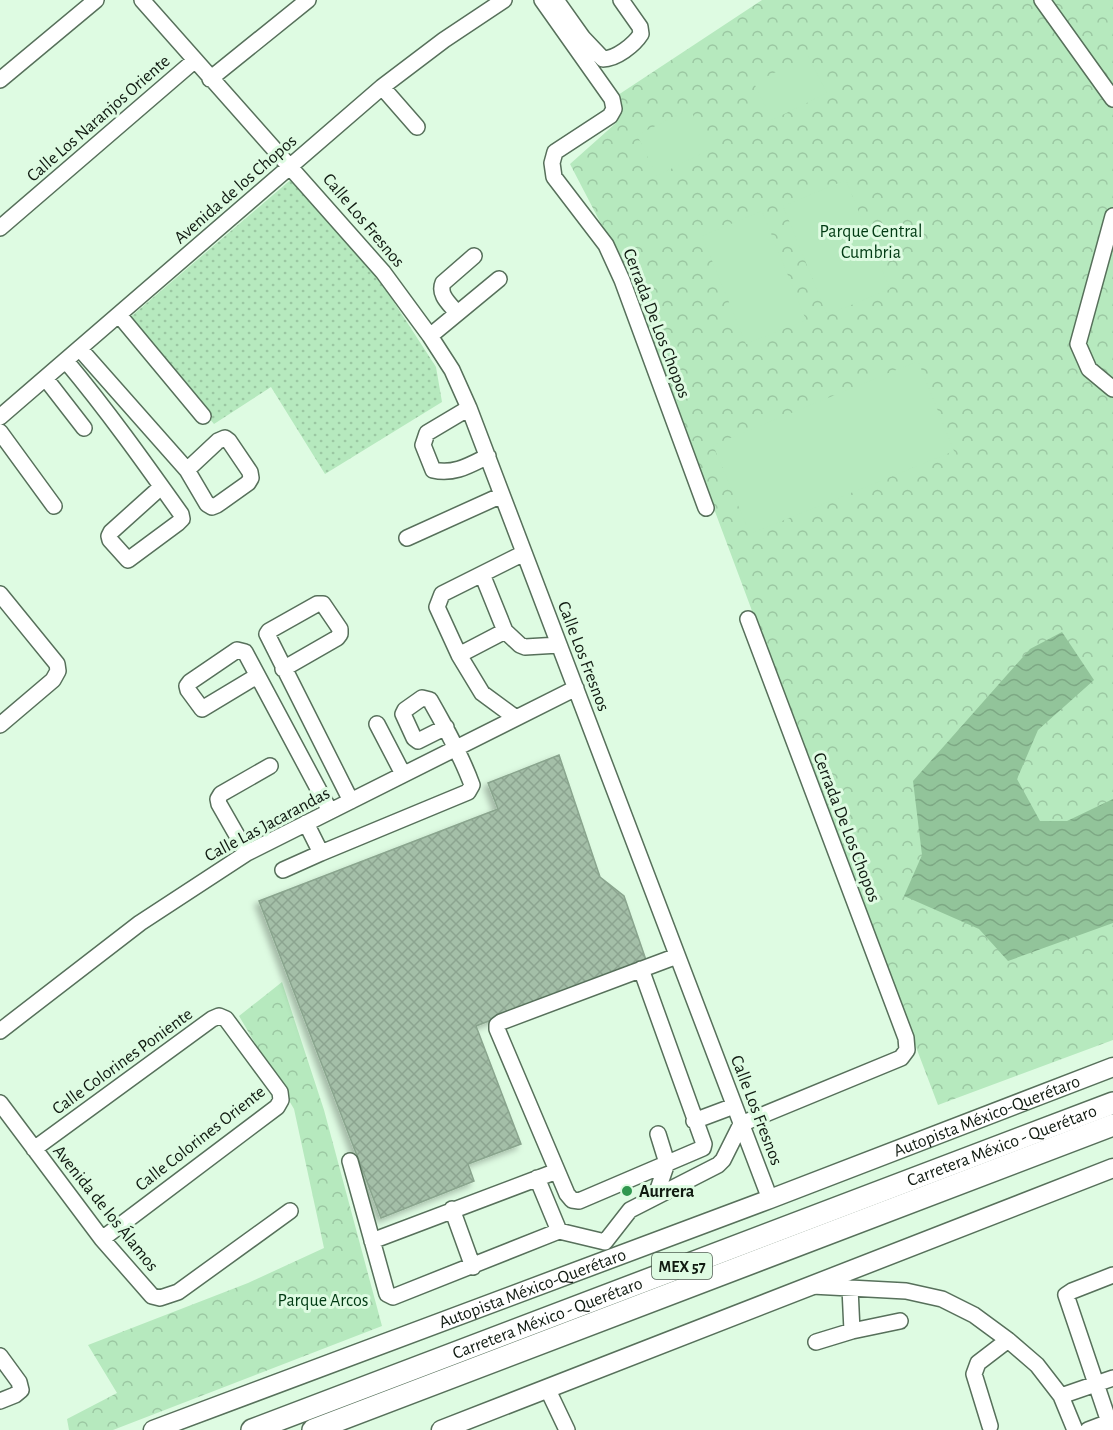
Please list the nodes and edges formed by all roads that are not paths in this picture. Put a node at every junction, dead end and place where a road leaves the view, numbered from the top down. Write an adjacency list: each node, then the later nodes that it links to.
1 (96, 0): 11 (street)
2 (142, 0): 9 (street, Calle Los Fresnos)
3 (308, 0): 10 (street)
4 (504, 0): 12 (street, Avenida de los Chopos)
5 (542, 0): 37 (street, Cerrada De Los Chopos)
6 (556, 0): 7 (street)
7 (621, 0)
8 (1042, 0): 13 (street)
9 (194, 61): 10 (street, Calle Los Fresnos); 17 (street, Calle Los Naranjos Oriente)
10 (210, 79): 15 (street, Calle Los Fresnos)
11 (0, 80)
12 (382, 87): 14 (street); 15 (street, Avenida de los Chopos)
13 (1113, 99)
14 (417, 127)
15 (292, 166): 21 (street, Avenida de los Chopos); 22 (street, Calle Los Fresnos)
16 (1113, 216): 26 (street)
17 (0, 228)
18 (474, 256): 20 (street)
19 (498, 279): 20 (street)
20 (457, 314): 22 (street)
21 (119, 315): 23 (street, Avenida de los Chopos); 28 (street)
22 (430, 336): 27 (street, Calle Los Fresnos)
23 (80, 350): 24 (street, Avenida de los Chopos); 33 (street)
24 (66, 361): 25 (street, Avenida de los Chopos); 34 (street)
25 (46, 379): 29 (street, Avenida de los Chopos); 30 (street)
26 (1113, 389)
27 (469, 408): 32 (street, Calle Los Fresnos); 32 (street)
28 (203, 416)
29 (0, 417)
30 (84, 428)
31 (0, 432): 36 (street)
32 (488, 456): 35 (street, Calle Los Fresnos)
33 (187, 470): 33 (street)
34 (161, 487): 34 (street)
35 (502, 495): 38 (street); 39 (street, Calle Los Fresnos)
36 (54, 506)
37 (706, 508)
38 (406, 538)
39 (524, 553): 40 (street); 44 (street, Calle Los Fresnos)
40 (482, 574): 43 (street); 45 (street)
41 (0, 594): 51 (street)
42 (748, 619): 73 (street, Cerrada De Los Chopos)
43 (505, 631): 44 (street); 45 (street)
44 (559, 645): 48 (street, Calle Los Fresnos)
45 (459, 655): 49 (street)
46 (283, 669): 46 (street); 56 (street)
47 (257, 676): 47 (street); 57 (street)
48 (576, 688): 49 (street, Calle Las Jacarandas); 62 (street, Calle Los Fresnos)
49 (516, 718): 53 (street, Calle Las Jacarandas)
50 (377, 724): 55 (street)
51 (0, 725)
52 (446, 727): 53 (street)
53 (457, 747): 55 (street, Calle Las Jacarandas); 60 (street)
54 (270, 766): 59 (street)
55 (403, 774): 56 (street, Calle Las Jacarandas)
56 (351, 801): 57 (street, Calle Las Jacarandas)
57 (330, 811): 58 (street, Calle Las Jacarandas)
58 (306, 823): 59 (street, Calle Las Jacarandas); 60 (street)
59 (247, 853): 64 (street, Calle Las Jacarandas)
60 (321, 853): 61 (street)
61 (283, 870)
62 (677, 956): 63 (street); 71 (street, Calle Los Fresnos)
63 (641, 969): 72 (street); 80 (street)
64 (0, 1031)
65 (1113, 1055): 68 (main road)
66 (253, 1056): 76 (street, Calle Colorines Poniente); 87 (street, Calle Colorines Oriente)
67 (1113, 1067): 68 (main road, Autopista México-Querétaro)
68 (1035, 1098): 83 (main road, Autopista México-Querétaro)
69 (0, 1103): 76 (street, Avenida de los Álamos)
70 (1113, 1103): 107 (highway, Carretera México - Querétaro / MEX 57)
71 (734, 1106): 72 (street); 73 (street, Calle Los Fresnos)
72 (694, 1121): 78 (street)
73 (741, 1124): 82 (street); 83 (street, Calle Los Fresnos)
74 (1113, 1125): 108 (highway, Carretera México - Querétaro / MEX 57)
75 (658, 1134): 78 (street)
76 (34, 1149): 87 (street, Avenida de los Álamos)
77 (350, 1161): 88 (street)
78 (667, 1163): 80 (street); 82 (street)
79 (1113, 1168): 92 (main road)
80 (557, 1171): 81 (street)
81 (537, 1178): 84 (street); 86 (street)
82 (656, 1195): 89 (street)
83 (770, 1199): 89 (main road, Autopista México-Querétaro)
84 (452, 1209): 88 (street); 90 (street)
85 (290, 1211): 87 (street, Avenida de los Álamos)
86 (559, 1231): 89 (street); 90 (street)
87 (102, 1239)
88 (372, 1241): 90 (street)
89 (609, 1250): 106 (main road, Autopista México-Querétaro)
90 (473, 1267)
91 (1113, 1275): 100 (street)
92 (806, 1286): 93 (street); 101 (main road)
93 (850, 1288): 95 (street); 96 (street)
94 (900, 1321): 95 (street)
95 (852, 1331): 97 (street)
96 (1008, 1340): 102 (street); 104 (street)
97 (816, 1342)
98 (0, 1356): 103 (street)
99 (1113, 1378): 100 (street)
100 (1096, 1384): 102 (street); 105 (street)
101 (547, 1388): 109 (main road); 110 (street)
102 (1062, 1396): 111 (street)
103 (0, 1401)
104 (990, 1426)
105 (1111, 1426): 112 (street)
106 (153, 1430)
107 (252, 1430)
108 (314, 1430)
109 (441, 1430)
110 (567, 1430)
111 (1075, 1430)
112 (1088, 1430)

